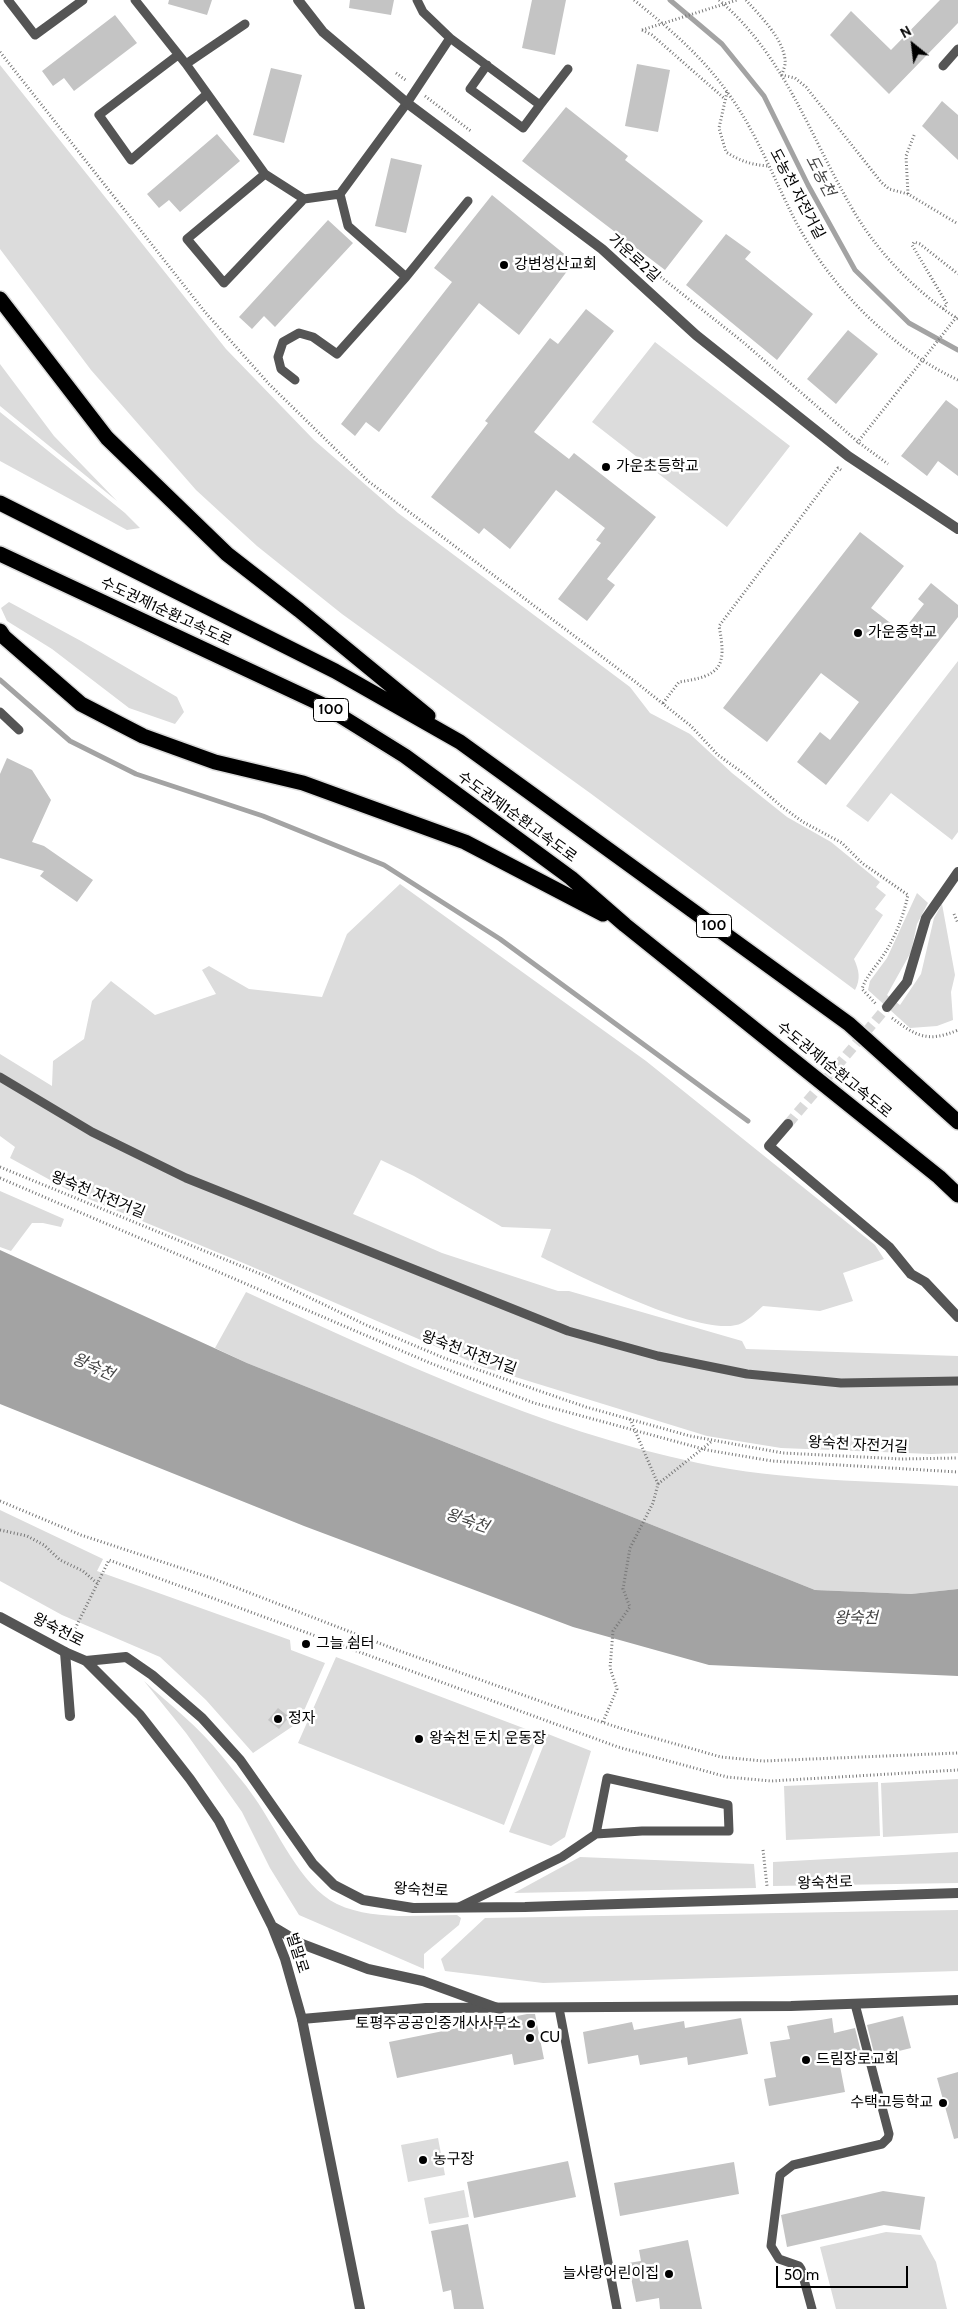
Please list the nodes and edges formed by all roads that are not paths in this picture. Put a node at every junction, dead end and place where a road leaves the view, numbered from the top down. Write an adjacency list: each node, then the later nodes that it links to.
1 (8, 0): 2 (lane)
2 (83, 0)
3 (135, 0): 9 (lane)
4 (298, 0): 15 (street, 가운로2길)
5 (417, 0): 7 (lane)
6 (245, 24): 10 (lane)
7 (450, 38): 11 (lane); 15 (lane)
8 (958, 49): 12 (lane)
9 (178, 56): 10 (lane); 14 (lane)
10 (186, 64): 14 (lane)
11 (487, 65): 16 (lane); 16 (lane)
12 (943, 66)
13 (568, 69): 16 (lane)
14 (206, 94): 17 (lane)
15 (407, 103): 18 (lane); 25 (street, 가운로2길)
16 (540, 105)
17 (265, 174): 19 (lane); 19 (lane)
18 (340, 194): 19 (lane); 21 (lane)
19 (304, 199)
20 (468, 200): 21 (lane)
21 (406, 277): 23 (lane)
22 (0, 299): 30 (highway)
23 (295, 380)
24 (0, 503): 30 (highway, 수도권제1순환고속도로 / 100)
25 (958, 529)
26 (0, 554): 32 (highway, 수도권제1순환고속도로 / 100)
27 (0, 631): 32 (highway)
28 (0, 712): 29 (lane)
29 (19, 730)
30 (460, 742): 35 (highway, 수도권제1순환고속도로 / 100)
31 (958, 872): 33 (street)
32 (626, 926): 37 (highway, 수도권제1순환고속도로 / 100)
33 (885, 1010)
34 (0, 1077): 39 (lane)
35 (958, 1122)
36 (788, 1124): 38 (street)
37 (958, 1195)
38 (958, 1317)
39 (958, 1381)
40 (0, 1617): 41 (street, 왕숙천로)
41 (64, 1652): 42 (street, 왕숙천로); 43 (street)
42 (86, 1661): 46 (street, 왕숙천로); 47 (street, 벌말로)
43 (70, 1716)
44 (596, 1834): 44 (lane); 46 (lane)
45 (958, 1893): 46 (street, 왕숙천로)
46 (459, 1907)
47 (272, 1926): 51 (street); 52 (street, 벌말로)
48 (958, 2000): 49 (street)
49 (855, 2004): 50 (street); 55 (lane)
50 (559, 2008): 51 (street); 54 (lane)
51 (500, 2009): 52 (street)
52 (302, 2019): 53 (street, 벌말로)
53 (360, 2309)
54 (617, 2309)
55 (812, 2309)

